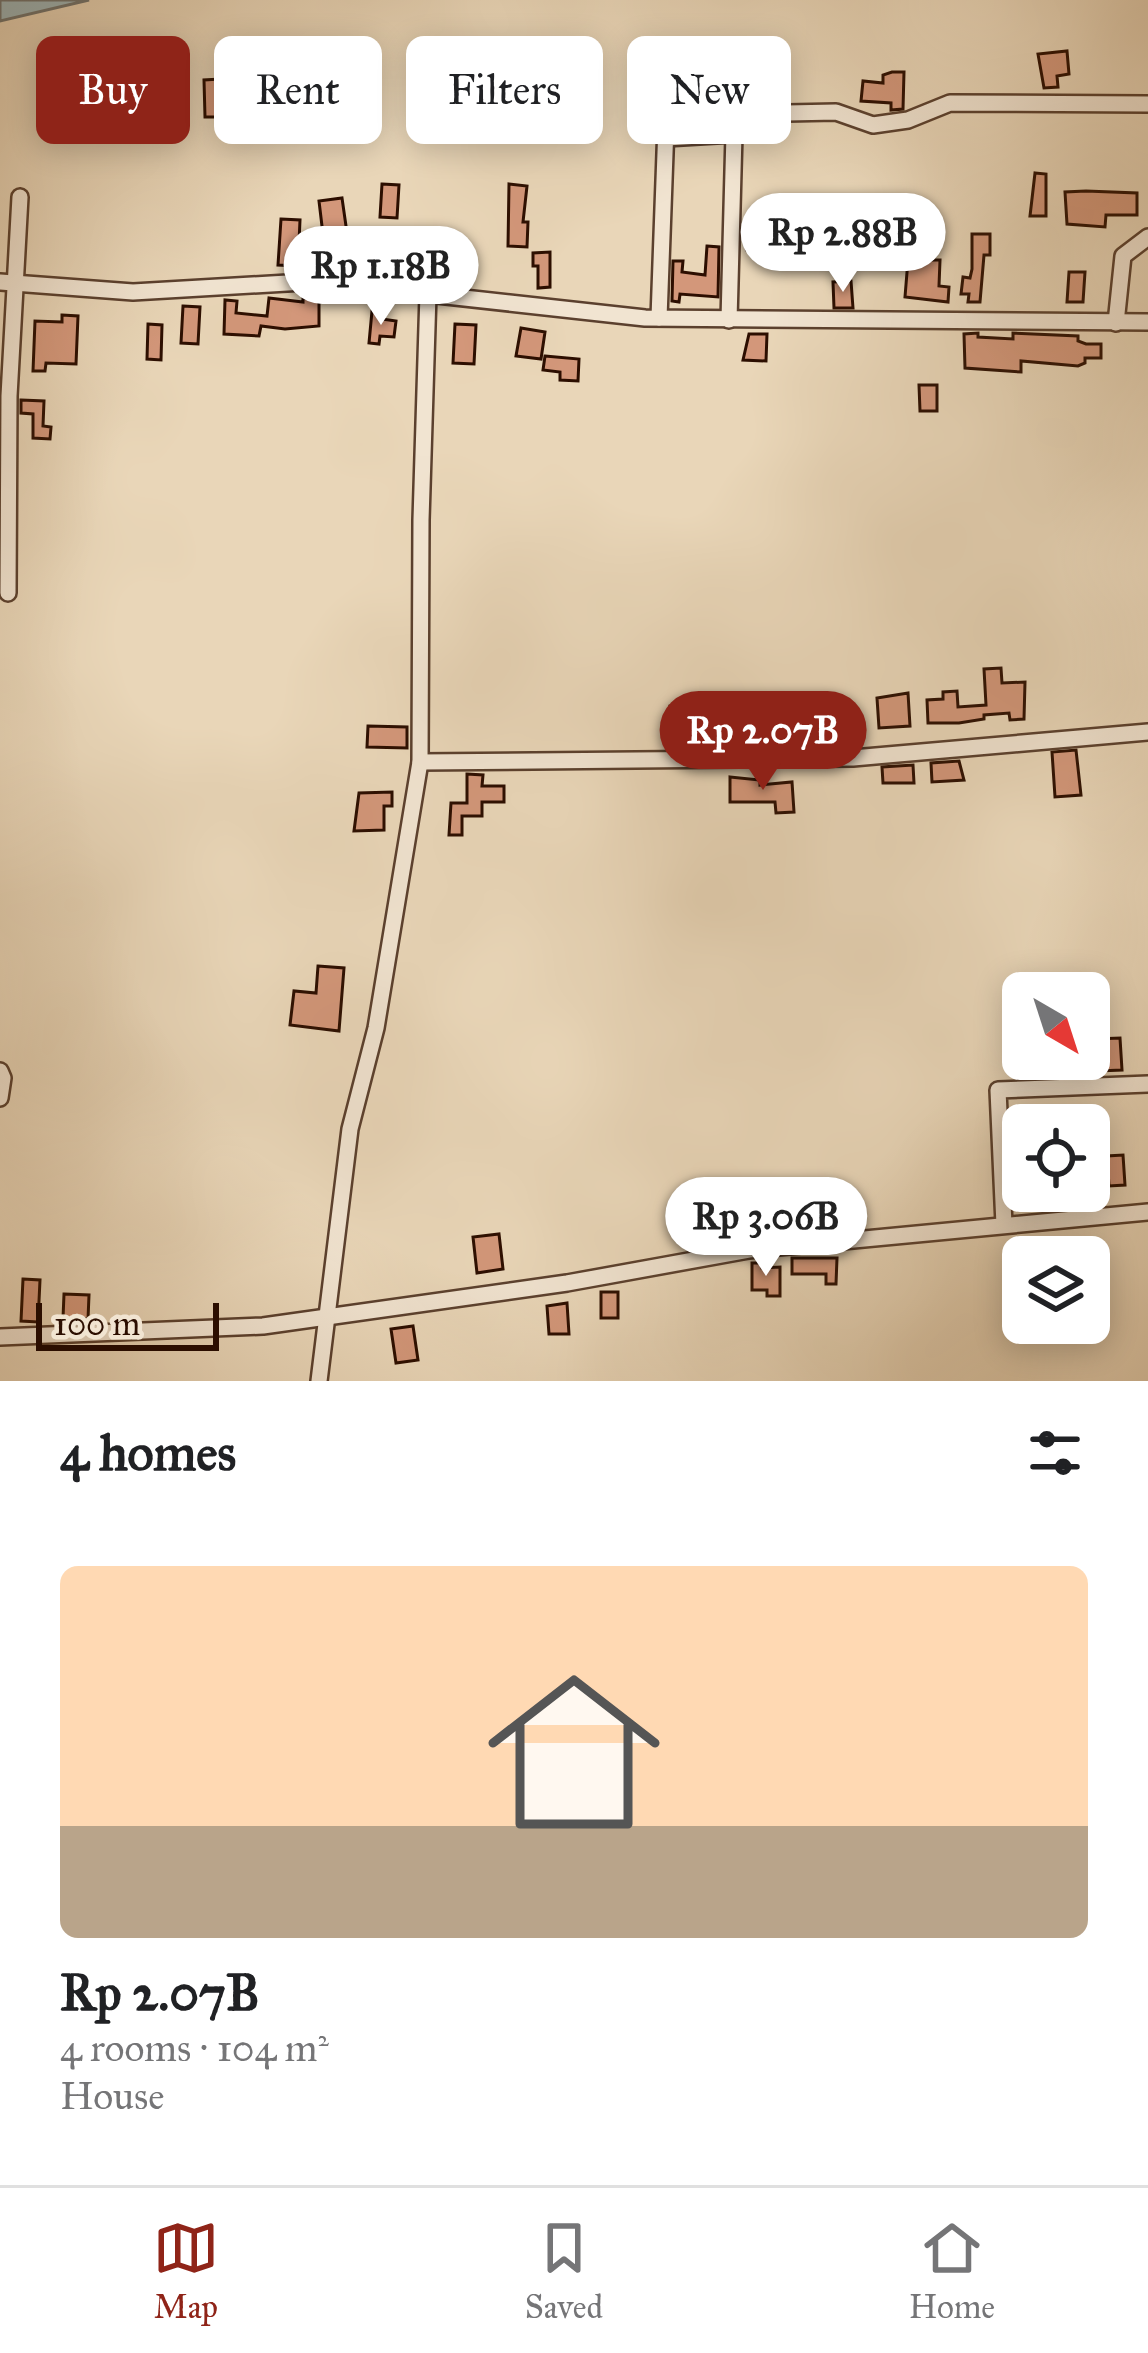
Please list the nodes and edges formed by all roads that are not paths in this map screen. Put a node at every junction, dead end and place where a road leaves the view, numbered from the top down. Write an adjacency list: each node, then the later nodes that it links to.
1 (1148, 104): 2 (street)
2 (791, 113)
3 (666, 144): 9 (street)
4 (734, 144): 10 (street)
5 (20, 197): 7 (street)
6 (1148, 237): 11 (street)
7 (8, 283): 8 (street); 13 (street)
8 (428, 294): 9 (street); 15 (street)
9 (658, 318): 10 (street)
10 (729, 320): 11 (street)
11 (1116, 322): 12 (street)
12 (1148, 322)
13 (8, 593)
14 (1148, 732): 15 (street)
15 (420, 762): 21 (street)
16 (0, 1071): 18 (street)
17 (1148, 1084): 20 (street)
18 (0, 1098)
19 (1148, 1212): 20 (street)
20 (1004, 1225): 21 (street)
21 (325, 1317): 22 (street); 23 (street)
22 (0, 1336)
23 (319, 1381)

